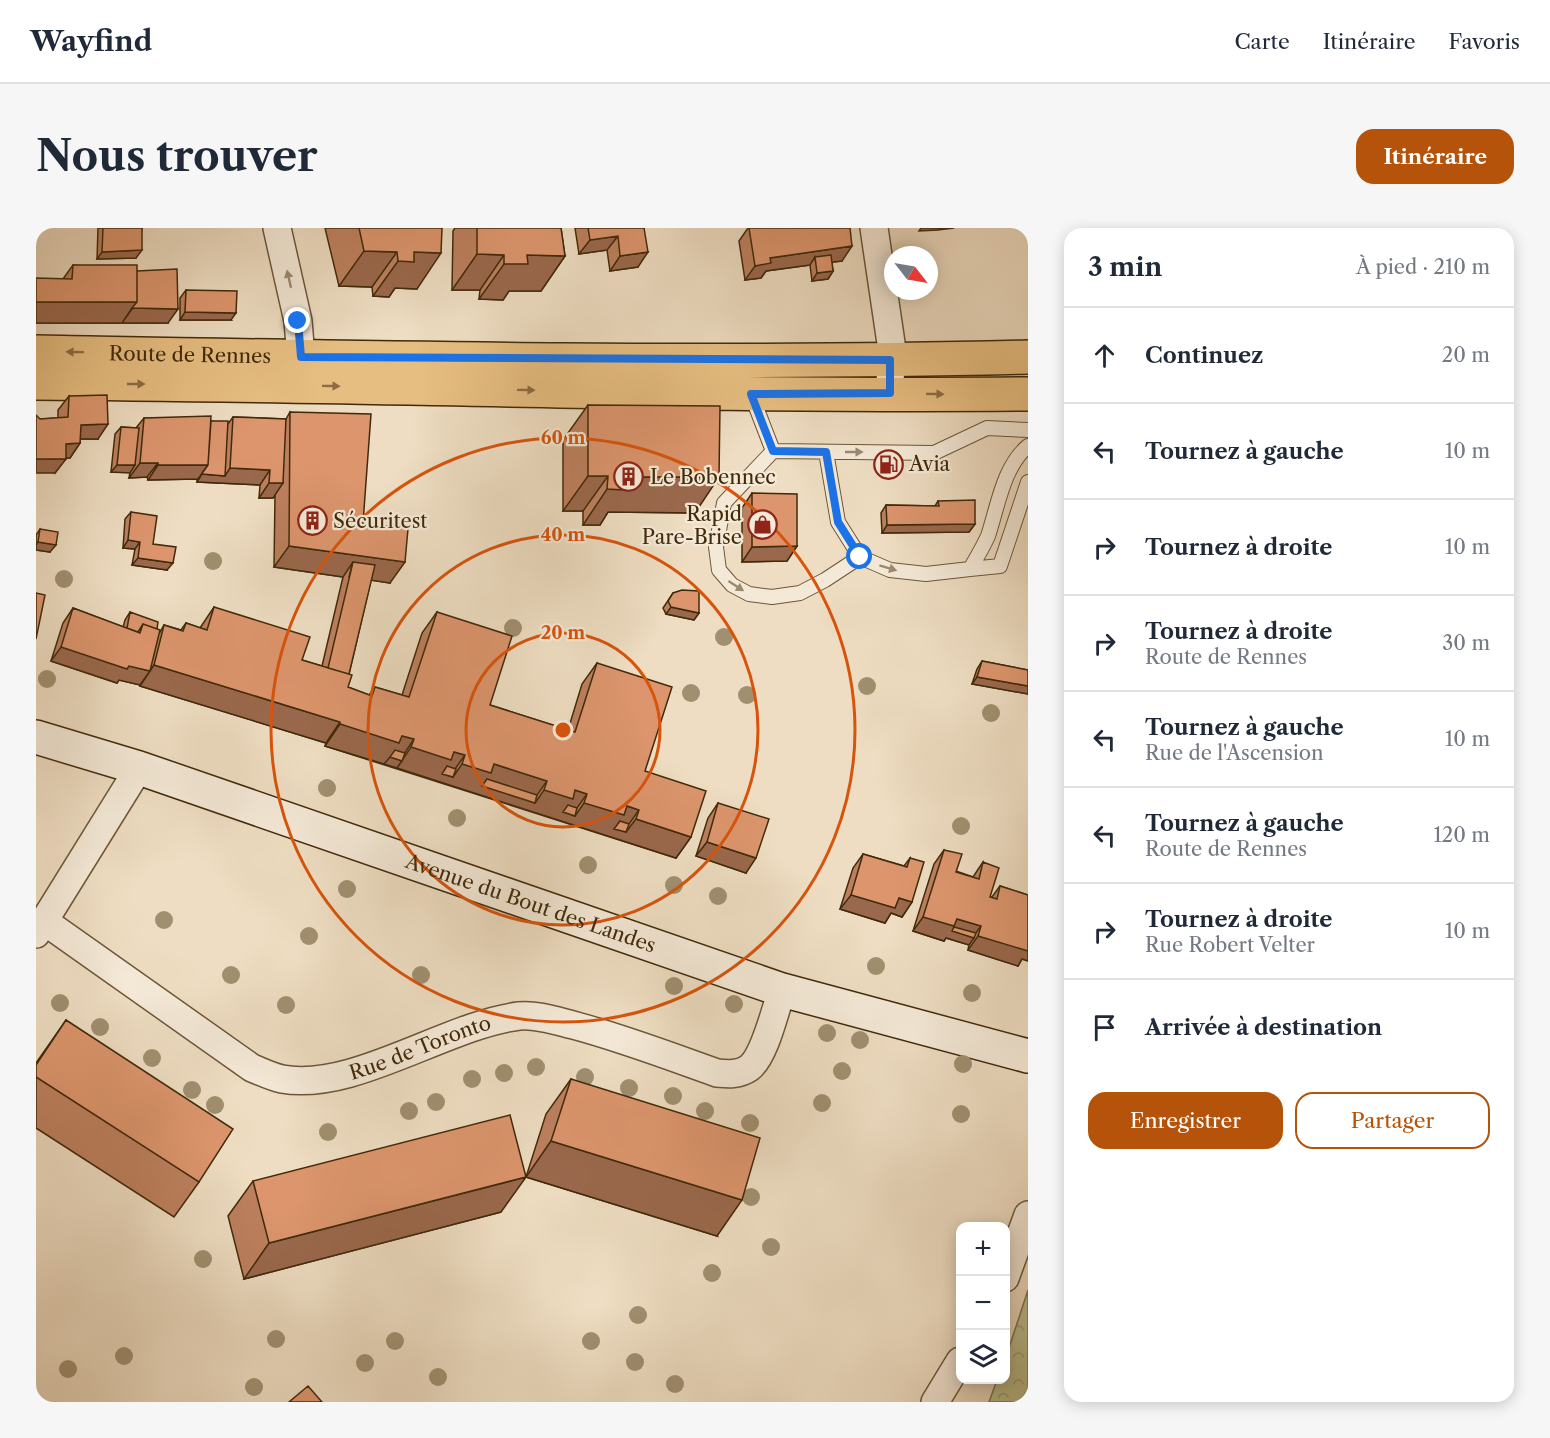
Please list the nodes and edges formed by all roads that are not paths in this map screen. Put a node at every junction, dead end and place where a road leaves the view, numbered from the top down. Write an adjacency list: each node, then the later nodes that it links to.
1 (277, 228): 4 (street, one-way to 1)
2 (874, 228): 6 (street)
3 (36, 352): 4 (main road, Route de Rennes, one-way to 3)
4 (301, 357): 6 (main road, Route de Rennes)
5 (1028, 357): 6 (main road, Route de Rennes)
6 (890, 360): 8 (street)
7 (36, 383): 9 (main road, Route de Rennes, one-way to 9)
8 (890, 393): 9 (main road, Route de Rennes); 10 (main road, Route de Rennes, one-way to 10)
9 (751, 394): 13 (lane)
10 (1028, 394)
11 (1028, 430): 14 (lane, one-way to 11)
12 (1028, 446): 17 (lane)
13 (773, 451): 14 (lane); 16 (lane, one-way to 16)
14 (826, 452): 16 (lane)
15 (1028, 482): 17 (lane)
16 (860, 557): 17 (lane, one-way to 17)
17 (970, 569)
18 (36, 738): 19 (street, Avenue du Bout des Landes)
19 (139, 768): 20 (street); 21 (street, Avenue du Bout des Landes)
20 (40, 928): 21 (street, Rue de Toronto)
21 (782, 990): 22 (street, Avenue du Bout des Landes)
22 (1028, 1056)
23 (1028, 1215): 24 (street)
24 (1006, 1276)
25 (956, 1368): 26 (street)
26 (935, 1402)

